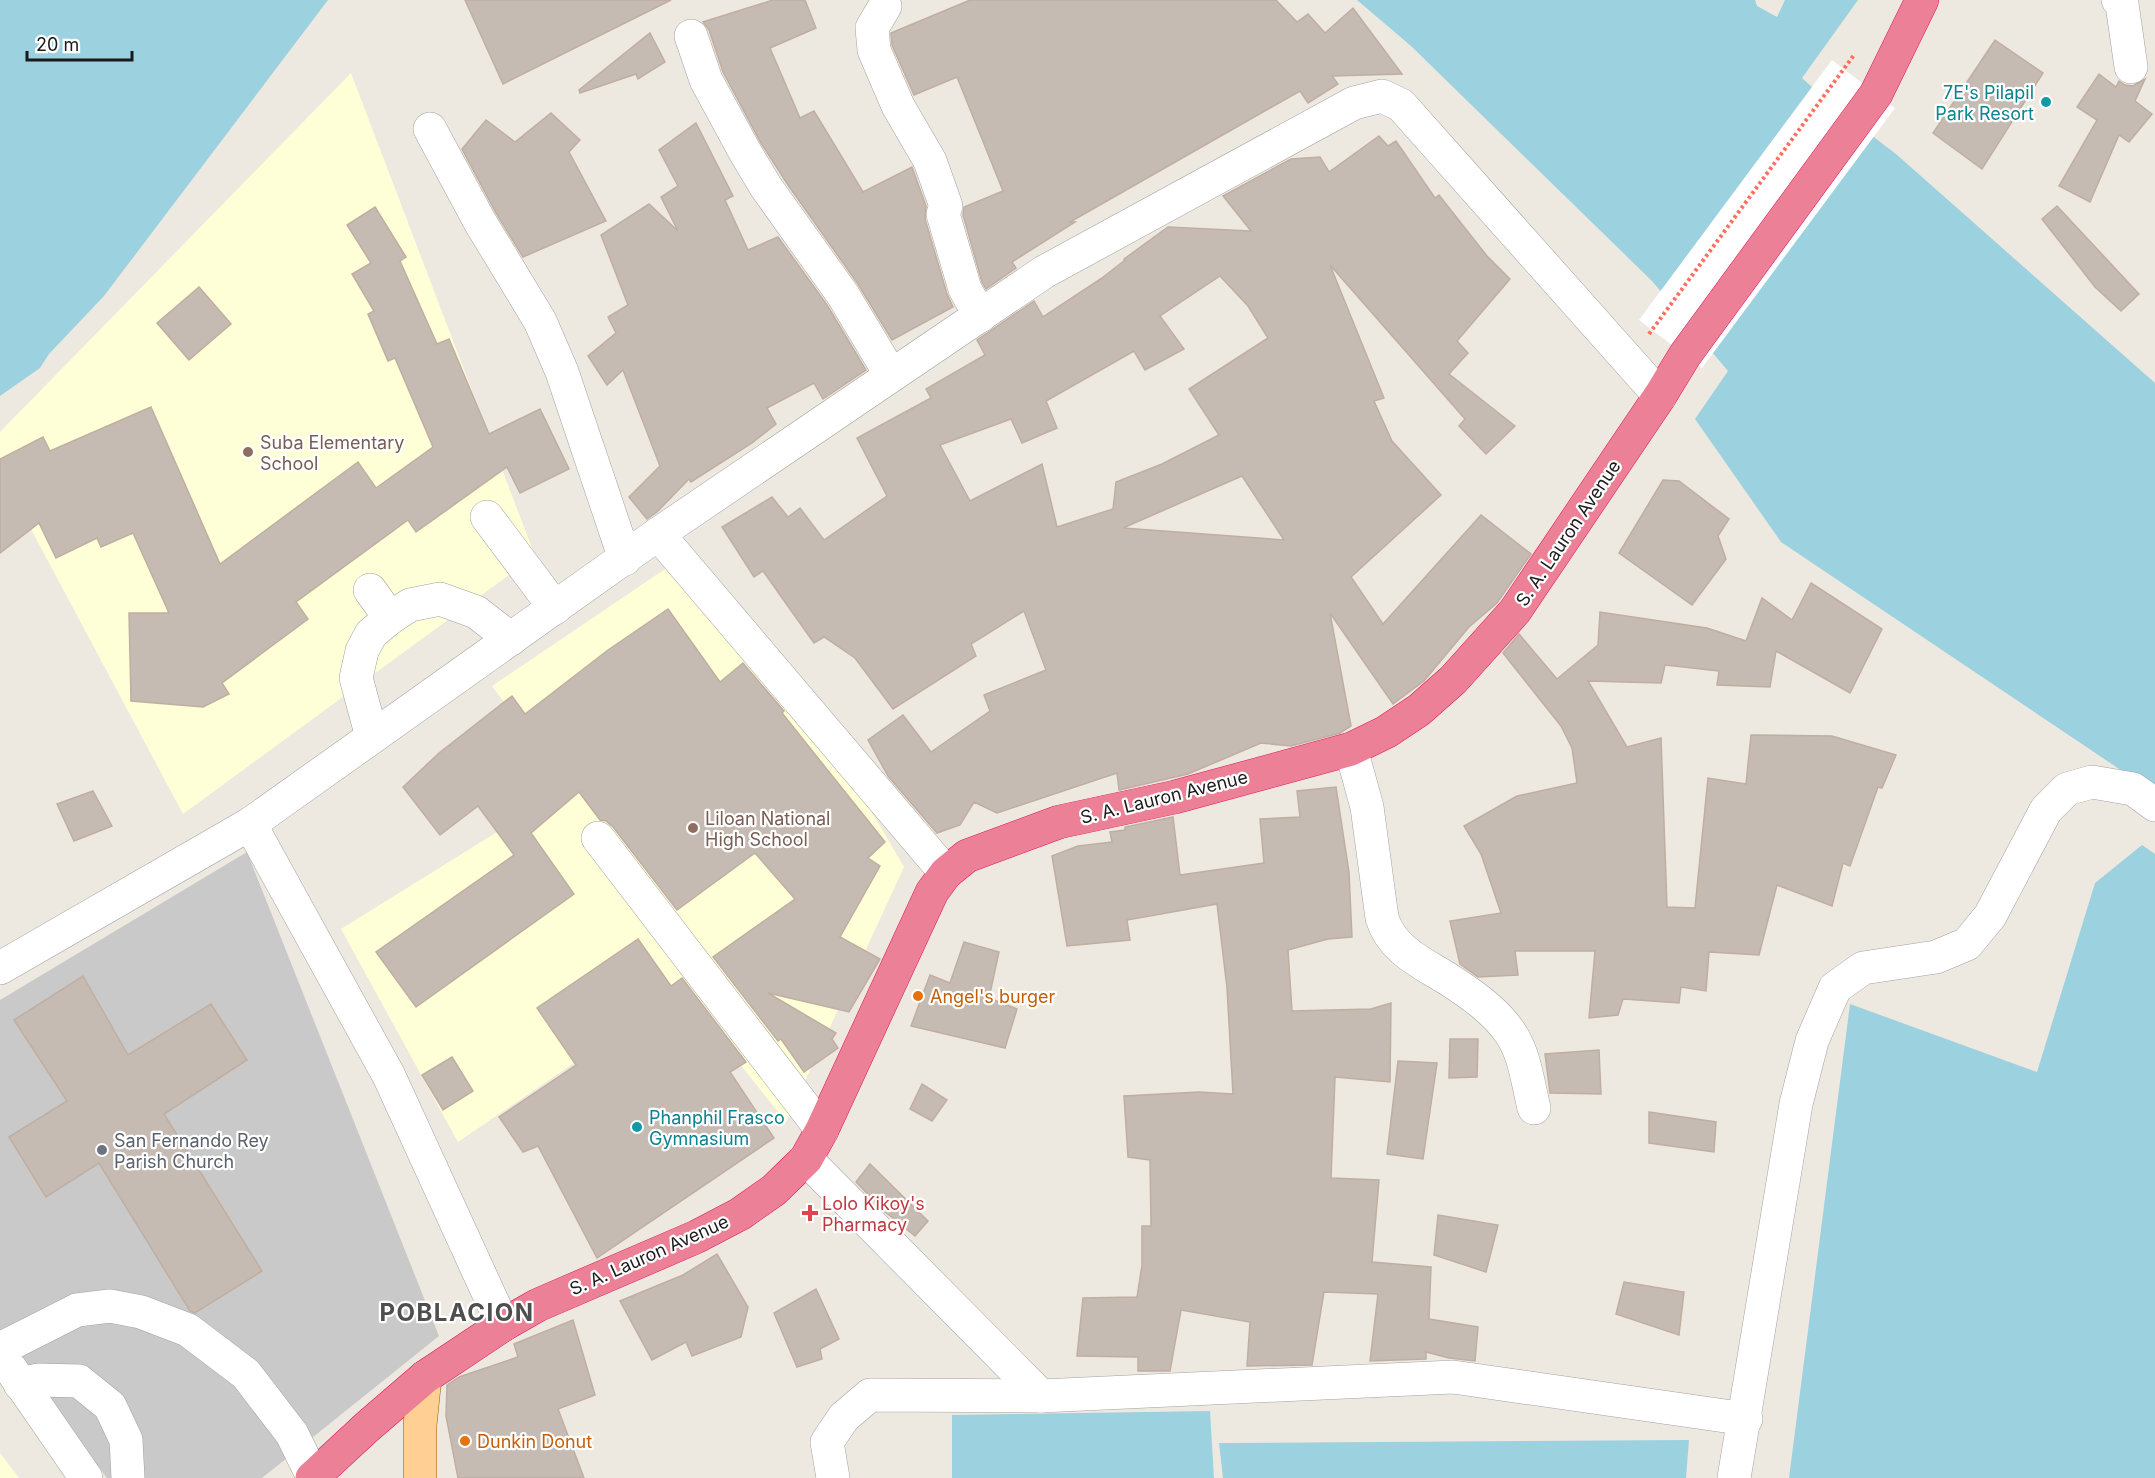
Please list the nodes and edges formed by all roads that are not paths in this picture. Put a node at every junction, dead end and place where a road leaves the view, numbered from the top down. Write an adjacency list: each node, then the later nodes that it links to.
1 (1922, 0): 9 (highway, S. A. Lauron Avenue)
2 (2118, 0): 5 (street)
3 (885, 6): 7 (street)
4 (691, 36): 8 (street)
5 (2131, 67)
6 (430, 129): 12 (street)
7 (980, 316): 8 (street); 9 (street)
8 (891, 375): 11 (street)
9 (1660, 396): 18 (highway, S. A. Lauron Avenue)
10 (487, 517): 14 (street)
11 (658, 534): 12 (street); 22 (street)
12 (625, 559): 14 (street)
13 (370, 590): 15 (street)
14 (555, 608): 16 (street)
15 (390, 618): 16 (street); 17 (street)
16 (511, 639): 17 (street)
17 (372, 737): 20 (street)
18 (1351, 749): 22 (highway, S. A. Lauron Avenue); 24 (street)
19 (2155, 805): 32 (street)
20 (250, 824): 23 (street); 27 (street)
21 (598, 838): 25 (street)
22 (946, 873): 25 (highway, S. A. Lauron Avenue)
23 (0, 968)
24 (1534, 1108)
25 (822, 1130): 26 (highway, S. A. Lauron Avenue)
26 (806, 1159): 27 (highway, S. A. Lauron Avenue); 31 (street)
27 (503, 1325): 29 (highway, S. A. Lauron Avenue)
28 (0, 1350): 30 (street); 33 (street)
29 (425, 1377): 33 (highway, S. A. Lauron Avenue); 36 (main road)
30 (20, 1384): 34 (street); 35 (street)
31 (1041, 1396): 32 (street); 37 (street)
32 (1746, 1419): 38 (street)
33 (313, 1477)
34 (86, 1478)
35 (128, 1478)
36 (420, 1478)
37 (833, 1478)
38 (1734, 1478)

